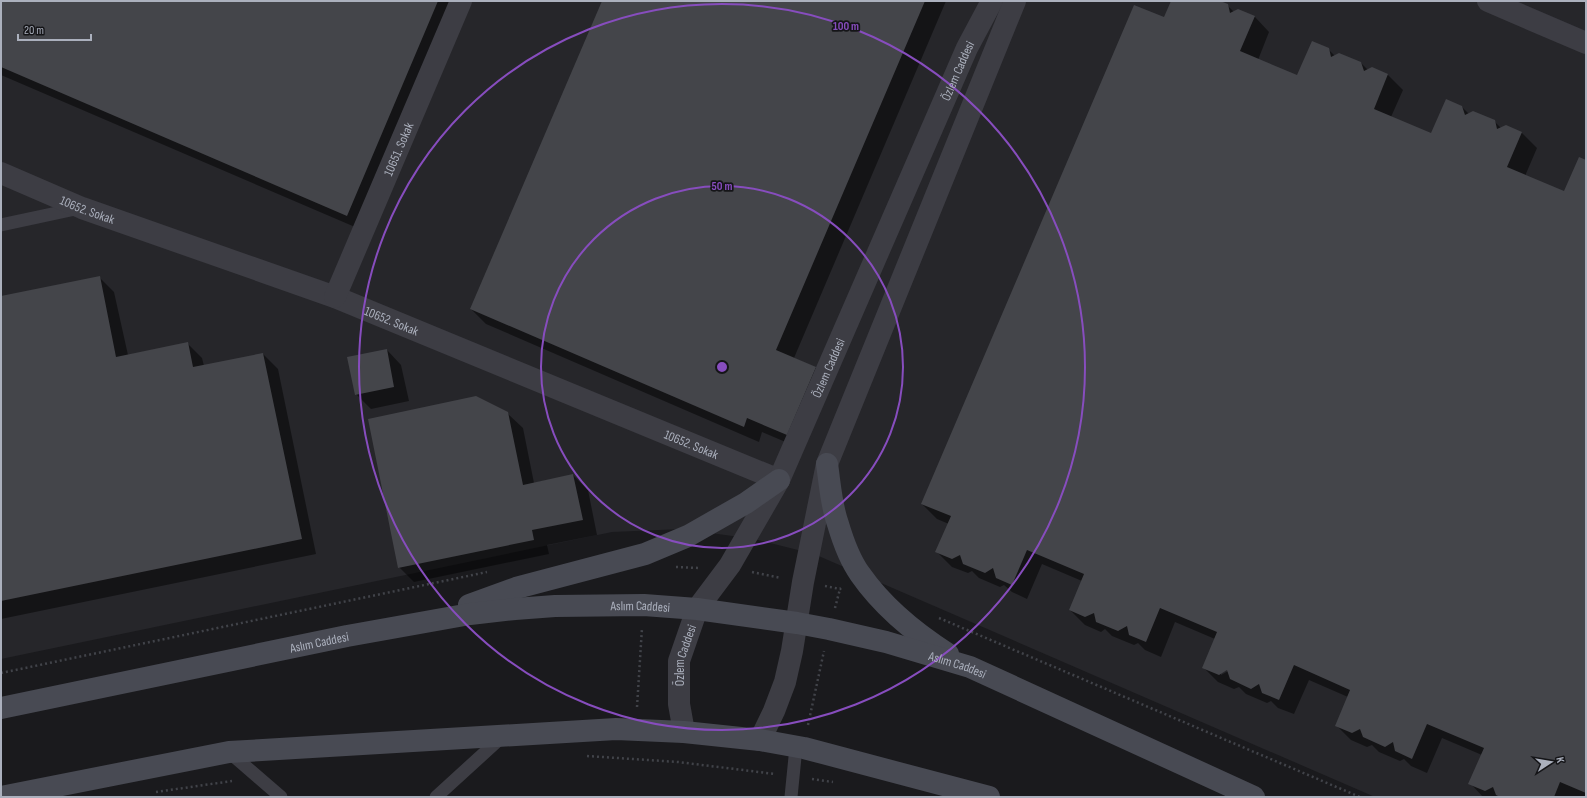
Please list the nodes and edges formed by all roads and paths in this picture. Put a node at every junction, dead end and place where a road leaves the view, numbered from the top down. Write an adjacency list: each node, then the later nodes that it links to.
1 (461, 1): 9 (street, 10651. Sokak)
2 (992, 1): 11 (street, Özlem Caddesi)
3 (1015, 1): 10 (street, Özlem Caddesi)
4 (1488, 1): 5 (street)
5 (1586, 43)
6 (1, 173): 7 (street, 10652. Sokak)
7 (82, 208): 8 (lane); 9 (street, 10652. Sokak)
8 (1, 225)
9 (335, 297): 11 (street, 10652. Sokak)
10 (827, 464): 15 (street, Özlem Caddesi); 18 (main road)
11 (779, 480): 14 (street, Özlem Caddesi); 16 (main road)
12 (840, 589): 17 (path)
13 (644, 605): 14 (main road, Aslım Caddesi); 16 (main road, Aslım Caddesi); 20 (path)
14 (697, 609): 15 (main road, Aslım Caddesi); 21 (street, Özlem Caddesi)
15 (797, 623): 17 (main road, Aslım Caddesi); 23 (street, Özlem Caddesi)
16 (416, 624): 19 (main road, Aslım Caddesi)
17 (829, 629): 18 (main road, Aslım Caddesi); 24 (path)
18 (970, 667): 37 (main road, Aslım Caddesi)
19 (1, 708)
20 (636, 730): 21 (main road); 22 (main road); 27 (path)
21 (684, 732): 23 (main road)
22 (504, 735): 25 (main road); 34 (lane)
23 (760, 740): 24 (main road)
24 (800, 747): 28 (lane); 36 (main road)
25 (229, 752): 29 (lane); 32 (main road)
26 (580, 756): 27 (path)
27 (634, 759): 28 (path)
28 (793, 776): 30 (path); 35 (lane)
29 (258, 777): 31 (path); 33 (lane)
30 (834, 782)
31 (149, 793)
32 (1, 797)
33 (281, 797)
34 (436, 797)
35 (791, 797)
36 (989, 797)
37 (1254, 797)

